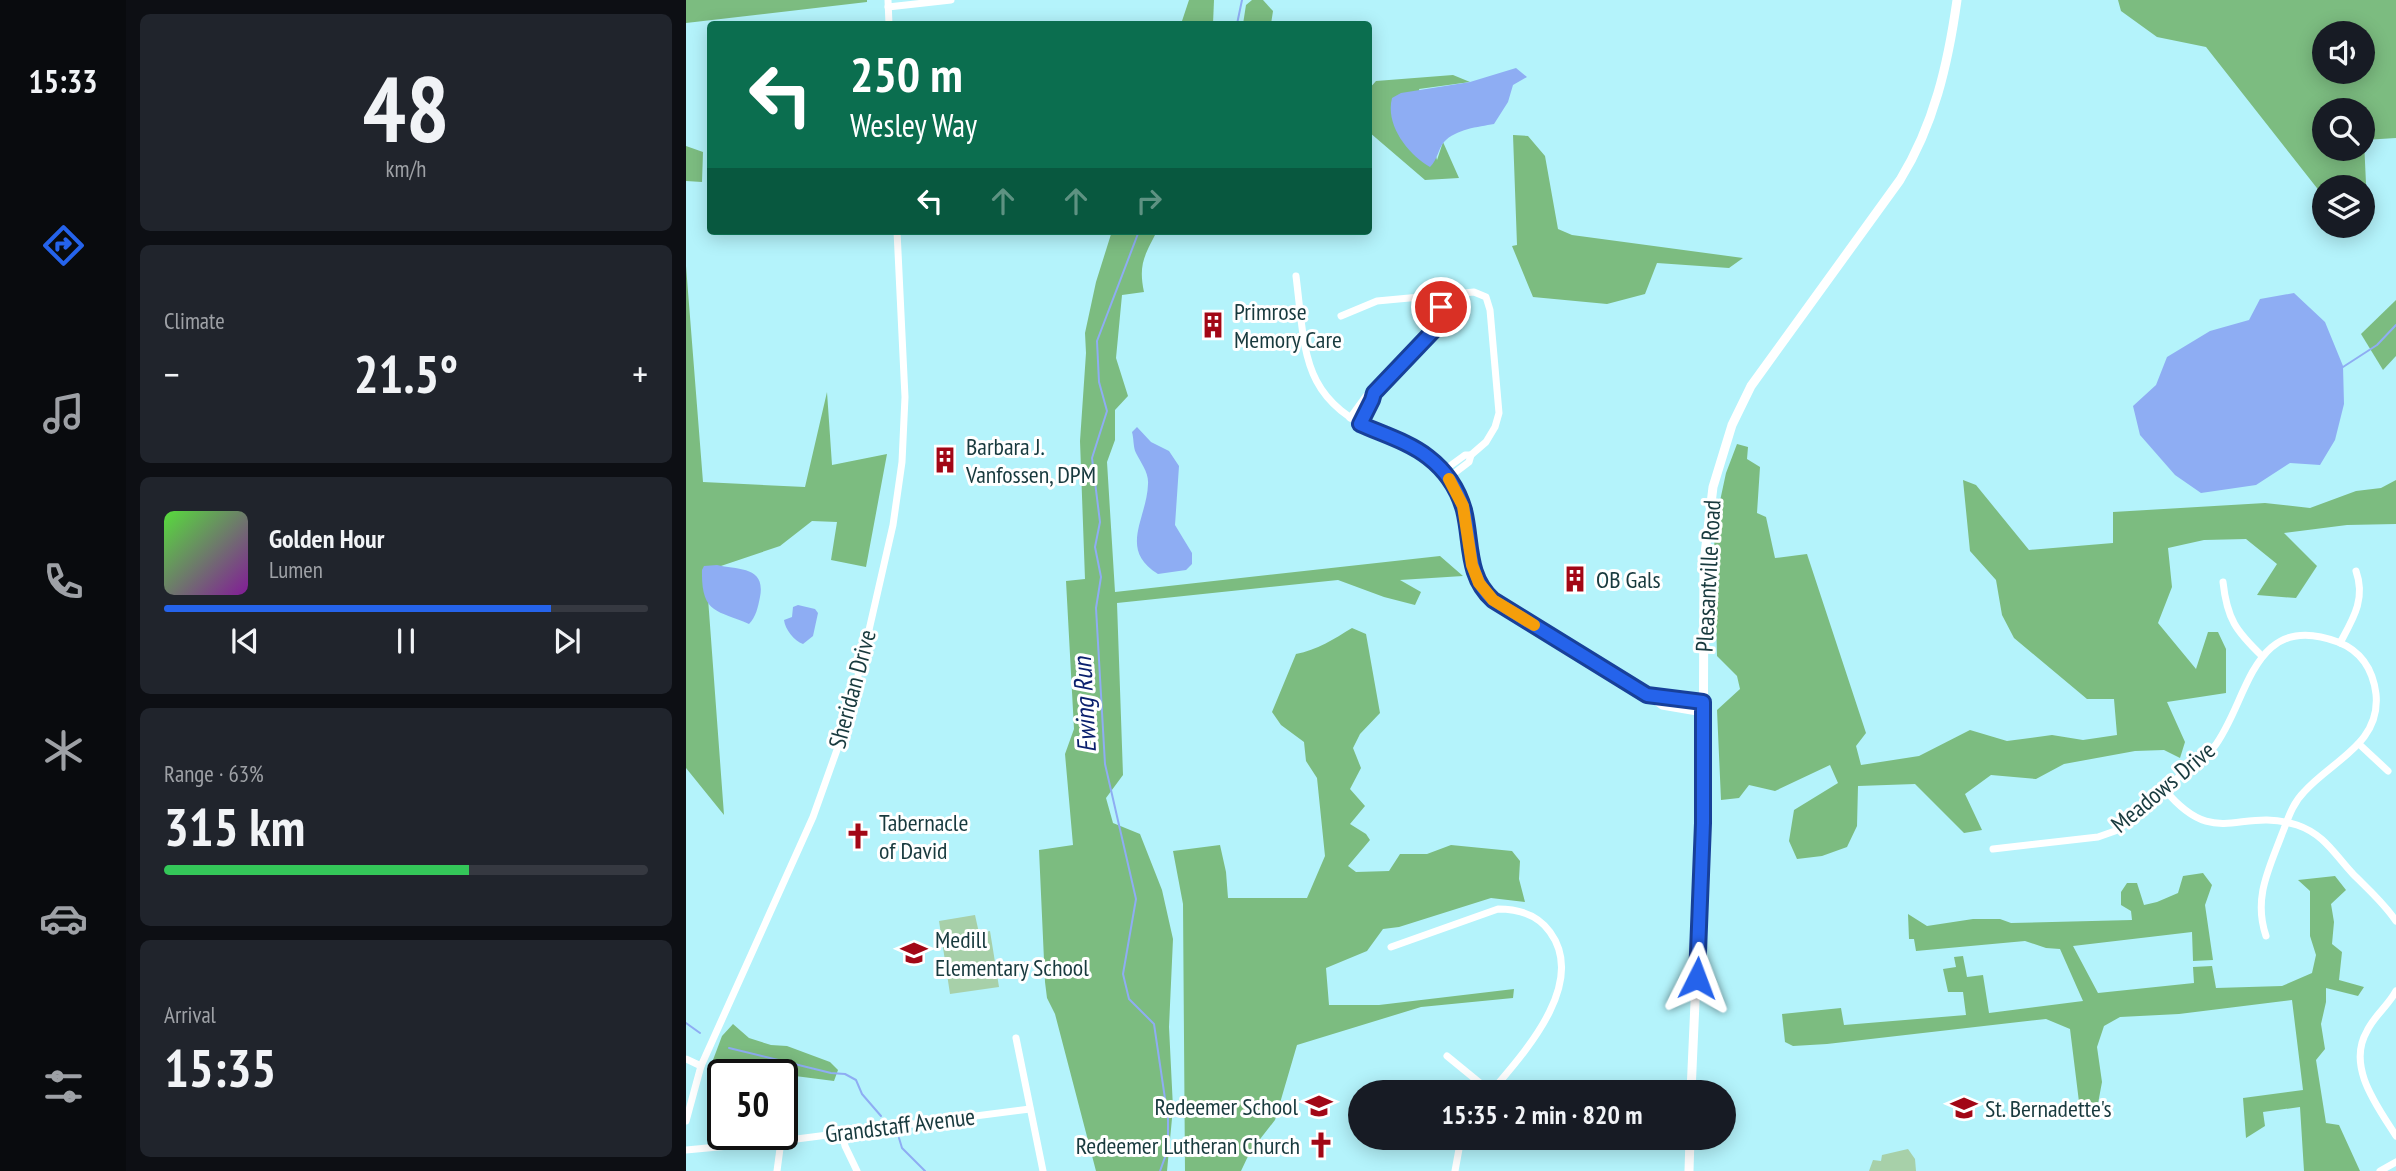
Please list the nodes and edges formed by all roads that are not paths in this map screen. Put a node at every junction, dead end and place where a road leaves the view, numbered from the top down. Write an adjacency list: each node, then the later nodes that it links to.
1 (951, 0): 3 (street)
2 (1956, 0): 17 (main road, Pleasantville Road)
3 (888, 4)
4 (897, 235): 31 (street, Sheridan Drive)
5 (1296, 276): 9 (street)
6 (1441, 294): 7 (street); 8 (street); 11 (street)
7 (1341, 316)
8 (1374, 393): 9 (street); 10 (street)
9 (1350, 418): 10 (street)
10 (1360, 424): 11 (street)
11 (1446, 474): 16 (street)
12 (2356, 571): 14 (street)
13 (2223, 582): 15 (street)
14 (2340, 643): 15 (street, Meadows Drive); 19 (street, Meadows Drive)
15 (2262, 656): 21 (street, Meadows Drive)
16 (1647, 695): 17 (street); 18 (street)
17 (1703, 702): 18 (main road, Pleasantville Road)
18 (1703, 713): 34 (main road, Pleasantville Road)
19 (2359, 744): 20 (street); 22 (street, Meadows Drive)
20 (2388, 771)
21 (2165, 790): 22 (street); 23 (street, Meadows Drive)
22 (2287, 823): 24 (street); 25 (street, Meadows Drive)
23 (1993, 849)
24 (2396, 921)
25 (2266, 936)
26 (1391, 947): 33 (street)
27 (2396, 991): 39 (street)
28 (1016, 1038): 35 (street)
29 (1447, 1056): 32 (street)
30 (686, 1059): 31 (street)
31 (701, 1066): 36 (street, Sheridan Drive)
32 (1476, 1080)
33 (1501, 1080)
34 (1692, 1080)
35 (1030, 1108): 38 (street, Grandstaff Avenue); 49 (street)
36 (687, 1109): 37 (street, Sheridan Drive)
37 (686, 1121)
38 (842, 1133): 40 (street, Grandstaff Avenue); 48 (street)
39 (2396, 1136)
40 (798, 1139)
41 (707, 1148): 42 (street, Grandstaff Avenue)
42 (686, 1150)
43 (779, 1150): 47 (street)
44 (1459, 1150): 50 (street)
45 (1689, 1150): 51 (main road)
46 (2396, 1161): 52 (street)
47 (777, 1171)
48 (857, 1171)
49 (1043, 1171)
50 (1455, 1171)
51 (1689, 1171)
52 (2380, 1171)

